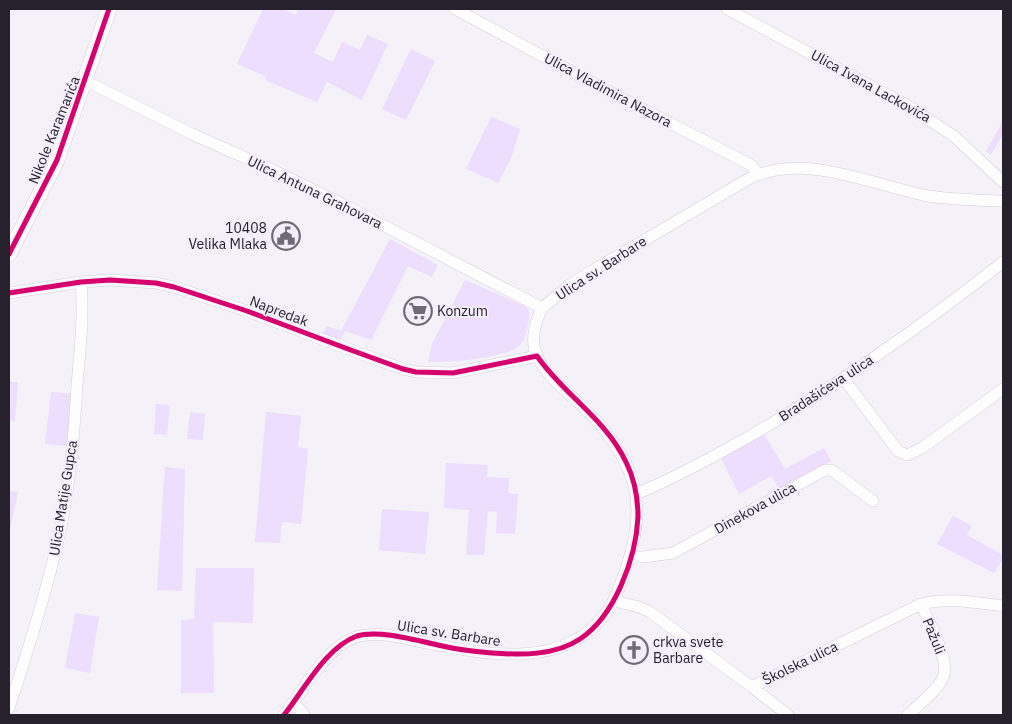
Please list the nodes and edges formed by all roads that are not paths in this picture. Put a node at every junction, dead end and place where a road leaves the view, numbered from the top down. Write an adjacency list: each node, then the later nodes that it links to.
1 (109, 9): 4 (main road, Nikole Karamarića)
2 (455, 9): 5 (street, Ulica Vladimira Nazora)
3 (727, 9): 6 (street, Ulica Ivana Lackovića)
4 (86, 81): 8 (main road, Nikole Karamarića); 12 (street, Ulica Antuna Grahovara)
5 (758, 174): 7 (street, Ulica sv. Barbare); 12 (street, Ulica sv. Barbare)
6 (1003, 182)
7 (1003, 200)
8 (9, 254)
9 (1003, 262): 14 (street, Bradašićeva ulica)
10 (81, 282): 11 (street, Napredak); 13 (street, Napredak); 24 (street, Ulica Matije Gupca)
11 (9, 293)
12 (542, 308): 13 (street, Ulica sv. Barbare)
13 (537, 356): 16 (street, Ulica sv. Barbare)
14 (844, 379): 15 (street); 16 (street, Bradašićeva ulica)
15 (1003, 389)
16 (636, 494): 18 (street, Ulica sv. Barbare)
17 (873, 501): 18 (street, Dinekova ulica)
18 (630, 557): 19 (street, Ulica sv. Barbare)
19 (614, 601): 22 (street, Školska ulica); 23 (street, Ulica sv. Barbare)
20 (921, 604): 21 (street, Školska ulica); 22 (street, Školska ulica); 28 (street, Pažuli)
21 (1003, 606)
22 (752, 687): 27 (street)
23 (294, 703): 25 (street, Ulica sv. Barbare); 26 (street)
24 (9, 708)
25 (284, 715)
26 (304, 715)
27 (788, 715)
28 (908, 715)

